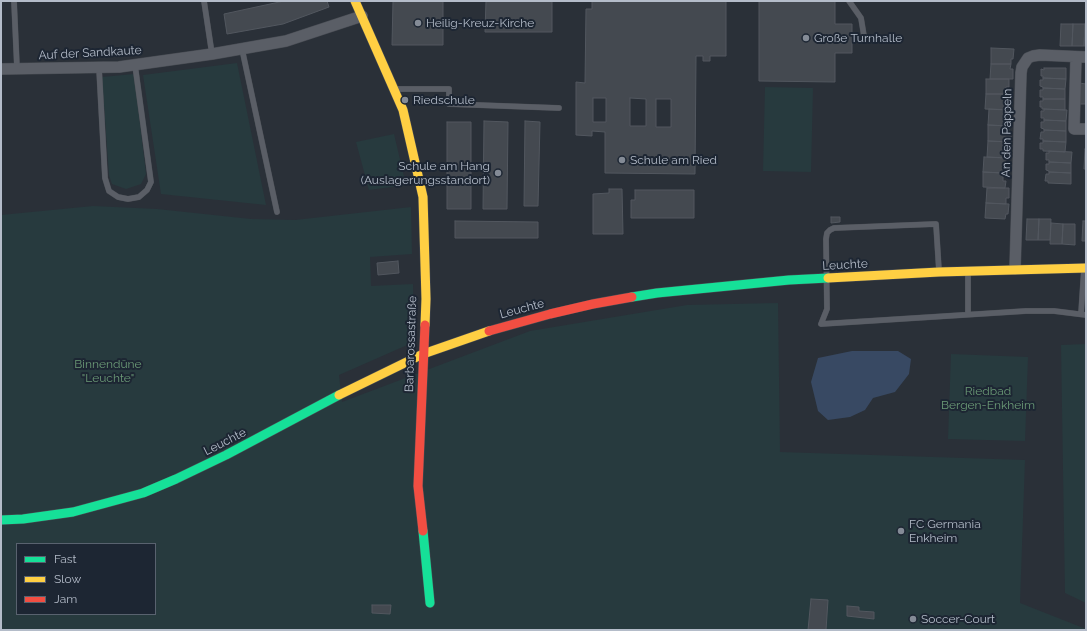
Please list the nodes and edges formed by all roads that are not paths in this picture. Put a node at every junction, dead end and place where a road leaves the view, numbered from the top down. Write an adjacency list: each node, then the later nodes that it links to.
1 (14, 1): 11 (lane)
2 (204, 1): 8 (lane)
3 (355, 1): 5 (street, Barbarossastraße)
4 (850, 1): 6 (lane)
5 (362, 16): 7 (street, Auf der Sandkaute); 14 (street, Barbarossastraße)
6 (864, 36)
7 (242, 49): 8 (street, Auf der Sandkaute); 17 (lane)
8 (212, 54): 10 (street, Auf der Sandkaute)
9 (1081, 57): 16 (street); 19 (street, An den Pappeln)
10 (136, 65): 12 (street, Auf der Sandkaute); 12 (lane)
11 (17, 68): 12 (street, Auf der Sandkaute); 13 (street, Auf der Sandkaute)
12 (98, 68)
13 (1, 69)
14 (394, 89): 15 (lane); 25 (street, Barbarossastraße)
15 (560, 108)
16 (1086, 129)
17 (277, 212)
18 (1085, 268): 19 (street, Leuchte); 24 (lane)
19 (1015, 269): 20 (street, Leuchte)
20 (968, 271): 21 (street, Leuchte); 23 (lane)
21 (939, 272): 22 (street, Leuchte); 22 (lane)
22 (826, 278): 23 (lane); 25 (street, Leuchte)
23 (968, 314): 24 (lane)
24 (1083, 314)
25 (423, 354): 26 (street, Leuchte); 27 (street, Barbarossastraße)
26 (1, 520)
27 (430, 603)

